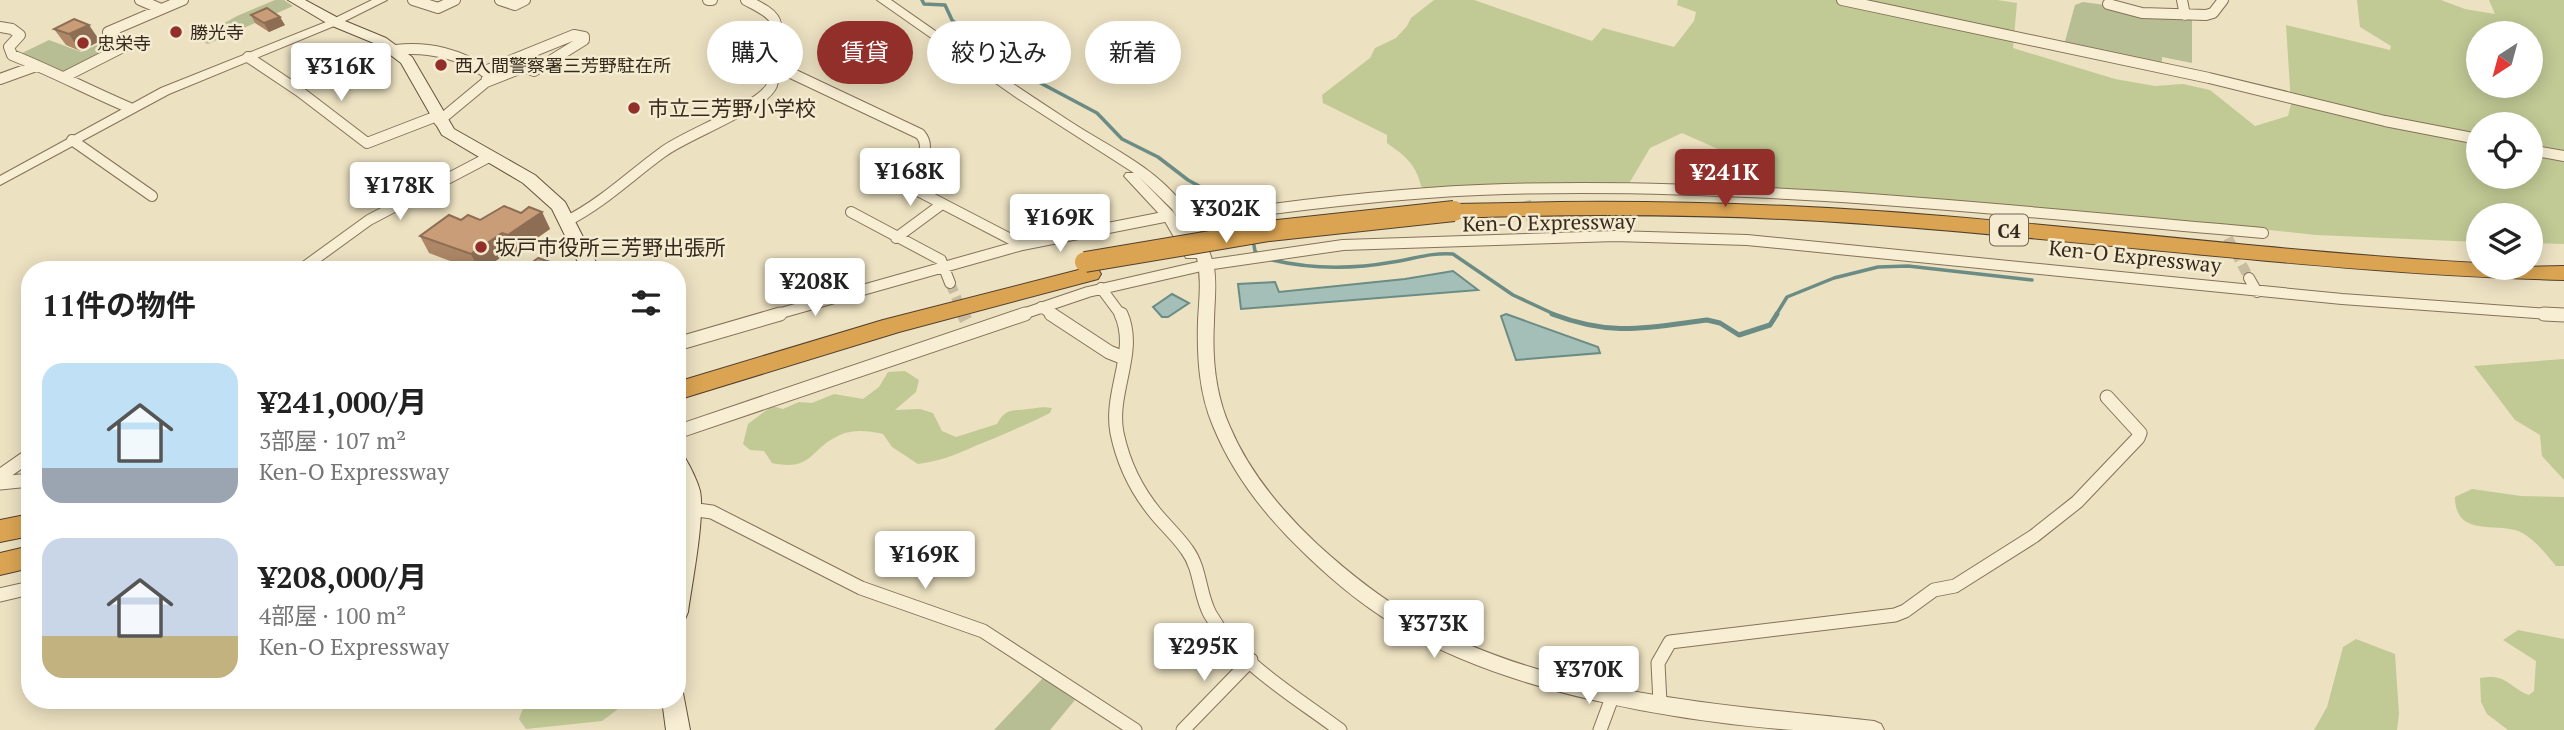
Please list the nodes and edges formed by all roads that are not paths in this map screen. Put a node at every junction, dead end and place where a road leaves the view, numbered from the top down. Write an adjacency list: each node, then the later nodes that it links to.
1 (140, 0): 15 (street)
2 (183, 0): 15 (street)
3 (295, 0): 18 (main road)
4 (381, 0): 18 (street)
5 (413, 0): 6 (street)
6 (456, 0)
7 (500, 0): 8 (street)
8 (525, 0)
9 (746, 0): 17 (street)
10 (883, 0): 30 (street)
11 (1842, 0): 31 (street)
12 (2182, 0): 16 (street)
13 (2223, 0): 16 (street)
14 (2108, 4): 16 (street)
15 (161, 9): 24 (street)
16 (2185, 15)
17 (776, 21)
18 (335, 22): 20 (main road); 21 (street)
19 (0, 27): 22 (street)
20 (396, 50): 23 (street); 29 (main road)
21 (248, 57): 28 (street); 29 (street)
22 (36, 66): 24 (street); 25 (street)
23 (486, 76): 23 (street); 29 (street)
24 (64, 77): 28 (street)
25 (0, 79)
26 (803, 79): 38 (street)
27 (772, 84): 42 (street)
28 (130, 108): 32 (street)
29 (438, 119): 35 (main road)
30 (1066, 125): 40 (street); 43 (street)
31 (2466, 137)
32 (72, 140): 36 (street); 37 (street)
33 (2543, 152): 34 (street)
34 (2564, 156)
35 (489, 157): 42 (main road); 48 (street)
36 (0, 181)
37 (152, 196)
38 (942, 204): 45 (street); 46 (street)
39 (851, 212): 45 (street)
40 (1170, 216): 46 (street); 51 (street)
41 (1456, 217): 52 (highway, Ken-O Expressway / C4); 53 (highway, Ken-O Expressway / C4); 56 (highway, Ken-O Expressway / C4)
42 (567, 221): 49 (main road)
43 (1187, 221): 44 (street); 51 (street)
44 (2263, 233)
45 (896, 239): 50 (street)
46 (1022, 245): 50 (street)
47 (1269, 255): 51 (street); 57 (street)
48 (312, 261)
49 (587, 261)
50 (944, 265): 55 (street); 60 (street)
51 (1201, 266): 53 (street); 84 (street)
52 (2564, 273)
53 (1092, 275): 58 (street); 61 (street); 62 (highway, Ken-O Expressway / C4); 63 (highway, Ken-O Expressway / C4)
54 (2249, 278): 57 (street)
55 (950, 283)
56 (2564, 289)
57 (2257, 292): 59 (street)
58 (1041, 307): 61 (street); 65 (street)
59 (2564, 315)
60 (686, 341)
61 (1124, 358): 83 (street)
62 (686, 370)
63 (686, 388)
64 (2107, 397): 85 (street)
65 (686, 429)
66 (21, 461): 67 (street)
67 (0, 476)
68 (21, 481): 69 (street)
69 (0, 483)
70 (686, 484): 71 (main road)
71 (690, 509): 76 (main road); 89 (street)
72 (21, 511): 73 (highway)
73 (0, 514)
74 (21, 527): 75 (highway)
75 (0, 531)
76 (686, 541)
77 (21, 547): 78 (highway)
78 (0, 551)
79 (21, 559): 80 (highway)
80 (0, 565)
81 (21, 590): 82 (street)
82 (0, 595)
83 (1251, 660): 90 (street); 91 (street)
84 (1613, 695): 85 (street); 92 (street)
85 (1660, 703): 87 (street)
86 (675, 709): 88 (main road)
87 (1739, 722): 93 (street)
88 (678, 730)
89 (1135, 730)
90 (1183, 730)
91 (1340, 730)
92 (1600, 730)
93 (1874, 730)

